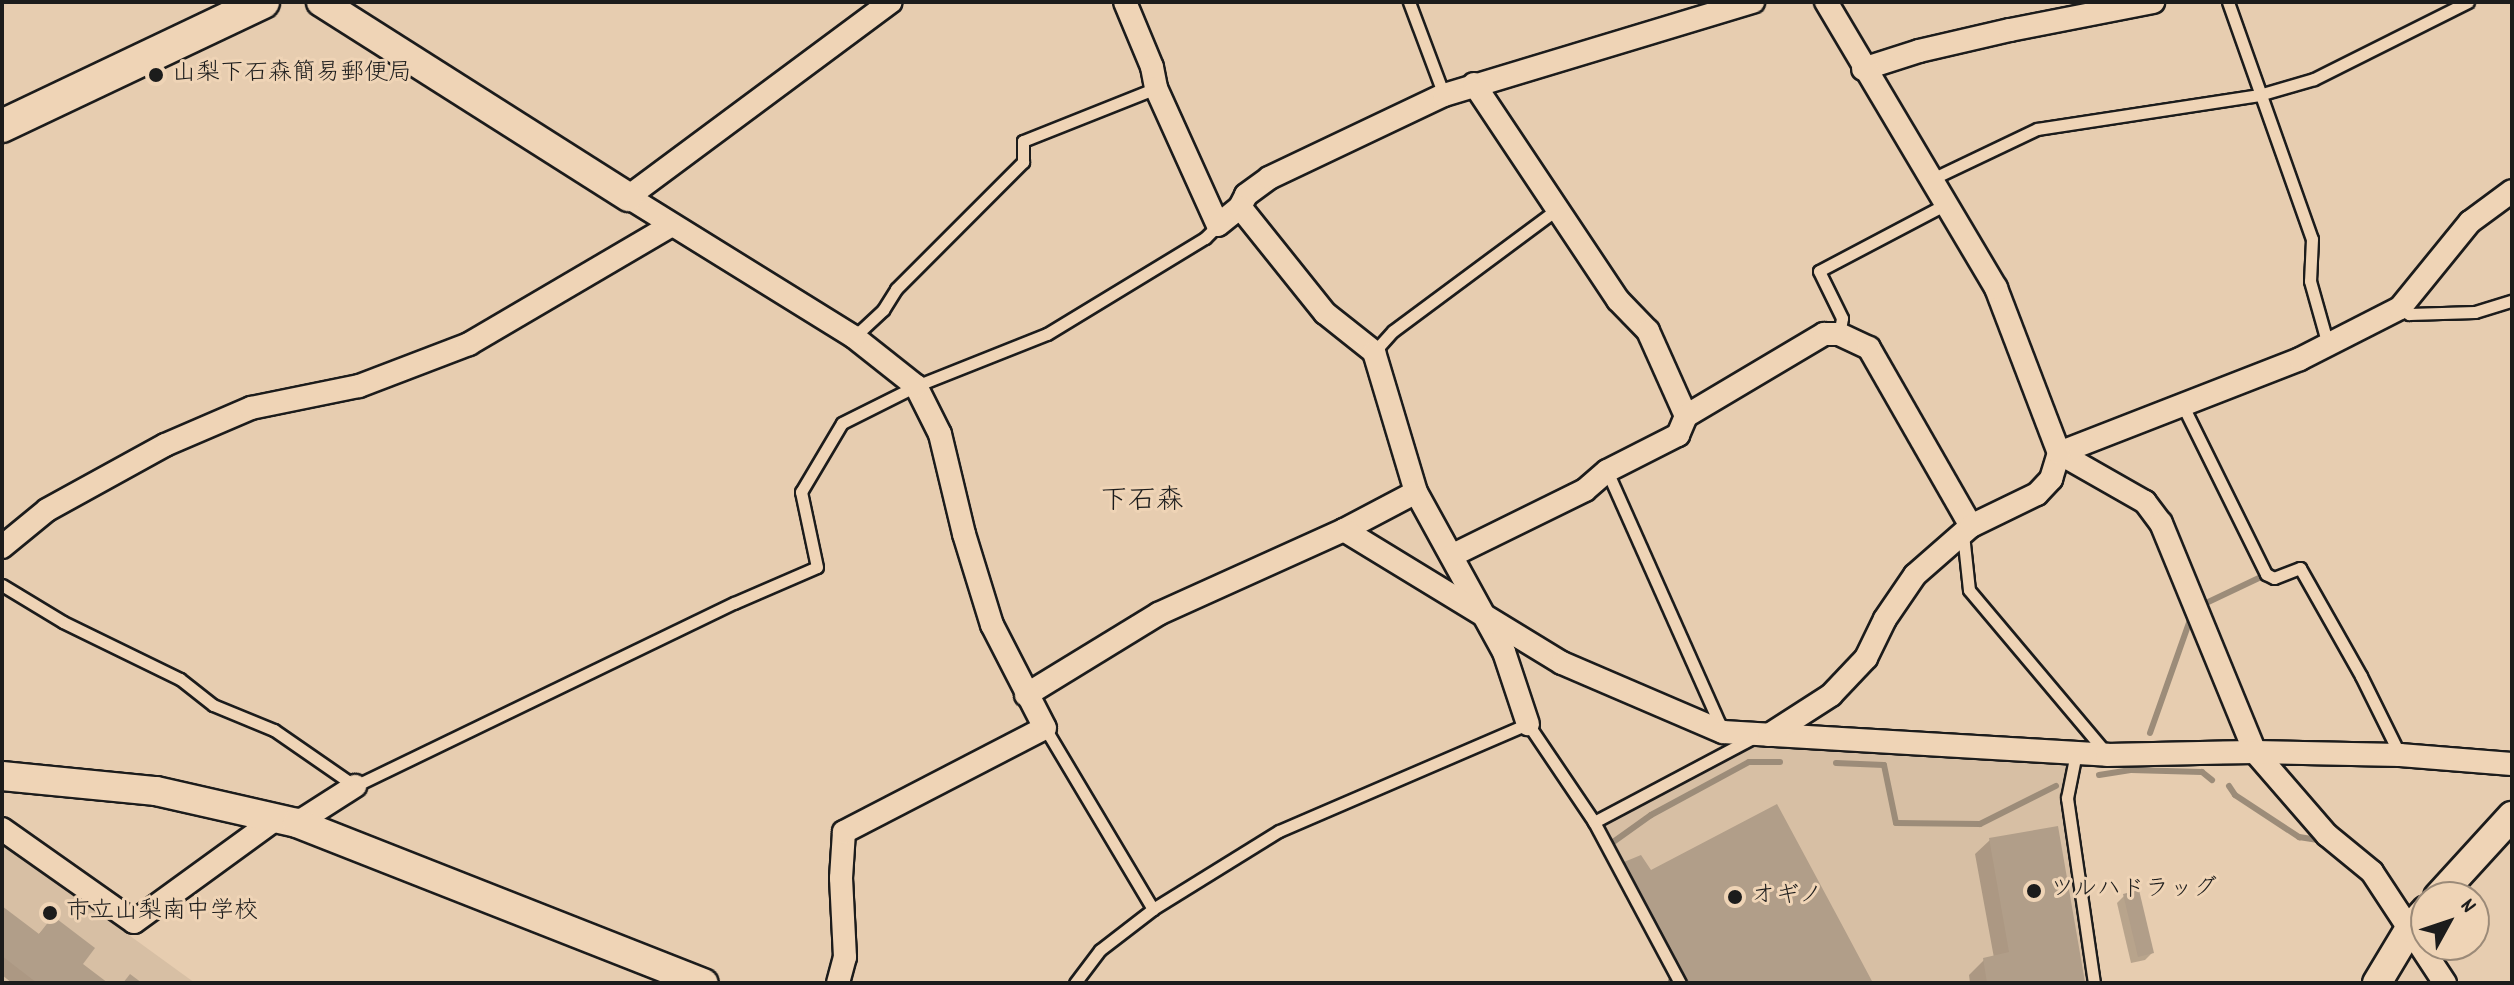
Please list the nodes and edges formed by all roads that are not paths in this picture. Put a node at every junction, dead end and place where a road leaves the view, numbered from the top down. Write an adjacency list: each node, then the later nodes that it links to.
1 (263, 2): 16 (main road)
2 (321, 2): 19 (street)
3 (891, 2): 19 (street)
4 (1125, 2): 13 (street)
5 (1409, 2): 14 (lane)
6 (1753, 2): 12 (street)
7 (1826, 2): 11 (street)
8 (2153, 2): 11 (street)
9 (2228, 2): 15 (lane)
10 (2468, 2): 15 (lane)
11 (1863, 69): 17 (street)
12 (1474, 84): 14 (street); 22 (street)
13 (1156, 88): 23 (street); 28 (lane)
14 (1444, 95): 21 (street)
15 (2259, 95): 17 (lane); 29 (lane)
16 (2, 126)
17 (1932, 179): 20 (street)
18 (2512, 191): 26 (street)
19 (628, 197): 24 (street)
20 (1946, 204): 27 (lane); 34 (street)
21 (1240, 207): 23 (street); 30 (street)
22 (1557, 209): 30 (lane); 33 (street)
23 (1218, 225): 31 (lane)
24 (670, 226): 28 (street); 39 (street)
25 (2512, 301): 26 (lane)
26 (2400, 308): 29 (street)
27 (1839, 334): 33 (street); 38 (street)
28 (854, 337): 31 (street)
29 (2328, 345): 32 (street)
30 (1374, 352): 36 (street)
31 (916, 386): 43 (street); 54 (lane)
32 (2182, 404): 34 (street); 51 (lane)
33 (1686, 416): 35 (street)
34 (2059, 453): 38 (street); 48 (street)
35 (1607, 471): 40 (street); 46 (lane)
36 (1416, 492): 37 (street); 40 (street)
37 (1344, 530): 42 (street); 43 (street)
38 (1967, 530): 47 (street); 50 (lane)
39 (2, 547)
40 (1453, 555): 42 (street)
41 (2, 585): 54 (lane)
42 (1481, 613): 44 (street); 46 (street)
43 (1026, 695): 45 (street)
44 (1528, 724): 57 (lane); 60 (lane)
45 (1045, 728): 60 (lane); 65 (street)
46 (1723, 732): 47 (street)
47 (1762, 736): 49 (street); 57 (lane)
48 (2255, 752): 50 (street); 51 (street); 61 (street)
49 (2076, 753): 50 (street); 68 (lane)
50 (2107, 755)
51 (2400, 755): 52 (street)
52 (2512, 764)
53 (2, 776): 56 (street)
54 (355, 786): 56 (street)
55 (2512, 816): 59 (street)
56 (287, 820): 58 (street); 64 (street)
57 (1594, 822): 67 (lane)
58 (2, 829)
59 (2453, 881)
60 (1153, 909): 66 (lane)
61 (2410, 911)
62 (2410, 931): 69 (street)
63 (2436, 961): 70 (street)
64 (704, 983)
65 (838, 983)
66 (1075, 983)
67 (1680, 983)
68 (2094, 983)
69 (2377, 983)
70 (2445, 983)

